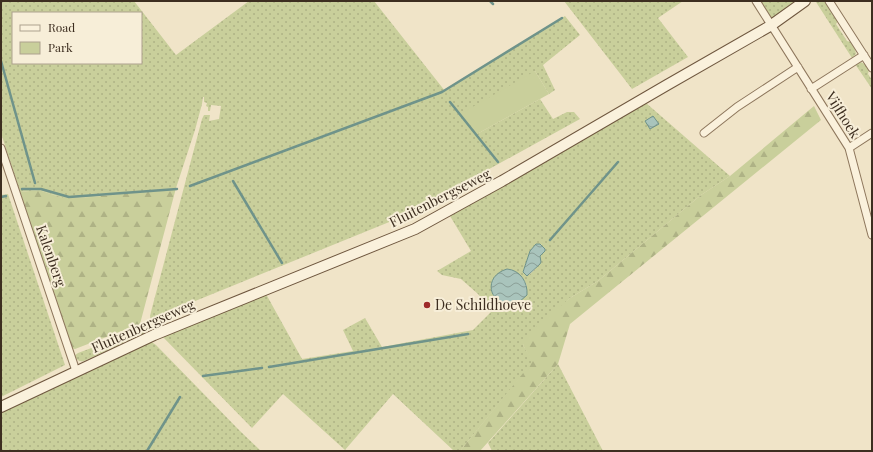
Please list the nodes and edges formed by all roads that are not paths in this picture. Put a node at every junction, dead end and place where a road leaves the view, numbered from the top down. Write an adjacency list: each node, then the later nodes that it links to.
1 (756, 1): 4 (street, Vijfhoek)
2 (805, 1): 4 (street, Fluitenbergseweg)
3 (829, 1): 5 (street)
4 (770, 26): 6 (street, Vijfhoek); 15 (street, Fluitenbergseweg)
5 (864, 55): 7 (street); 8 (street)
6 (798, 67): 8 (street, Vijfhoek); 9 (street)
7 (872, 68)
8 (811, 89): 12 (street, Vijfhoek)
9 (704, 133)
10 (872, 133): 12 (street)
11 (1, 148): 15 (street, Kalenberg)
12 (848, 148): 13 (street, Vijfhoek)
13 (871, 227): 14 (street, Vijfhoek)
14 (872, 236)
15 (76, 371): 16 (street, Fluitenbergseweg)
16 (1, 407)

